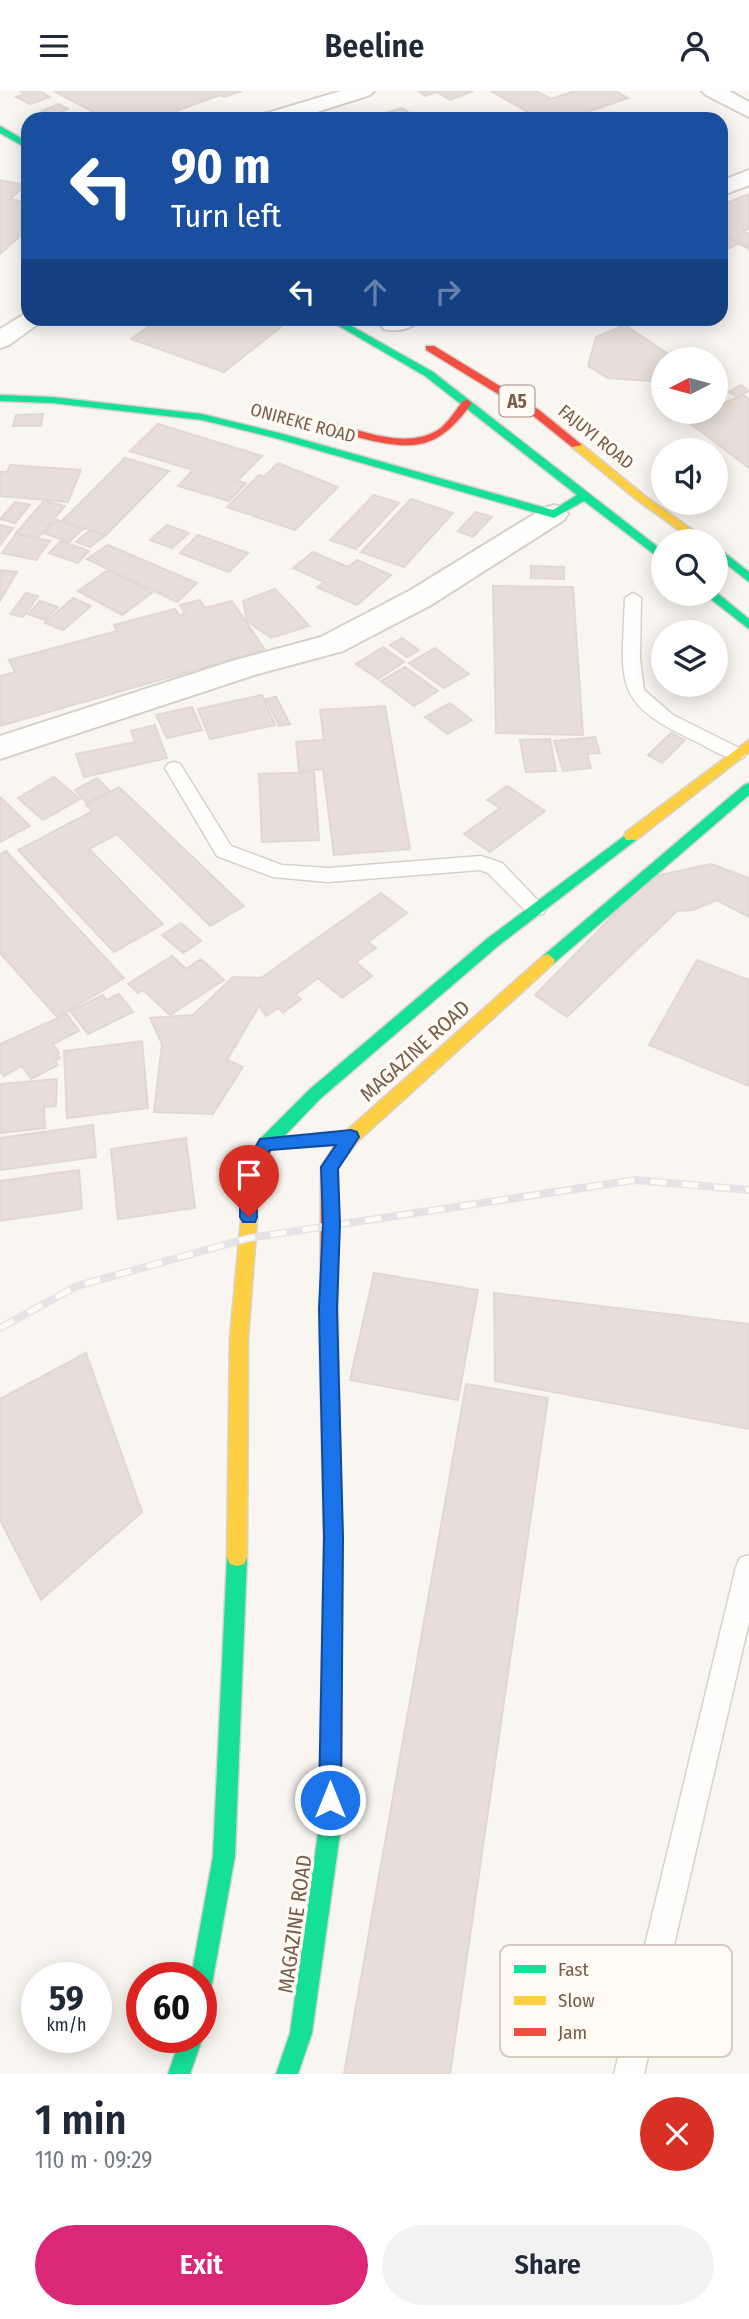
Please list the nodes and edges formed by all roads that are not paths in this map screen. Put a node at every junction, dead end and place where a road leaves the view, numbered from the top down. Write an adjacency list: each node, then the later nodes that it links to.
1 (363, 91): 4 (street)
2 (713, 91): 3 (street)
3 (749, 111)
4 (295, 112)
5 (0, 129): 6 (main road)
6 (21, 142)
7 (749, 177): 8 (street)
8 (728, 186)
9 (21, 326): 12 (street)
10 (344, 326): 14 (main road, A5)
11 (401, 326): 18 (main road, FAJUYI ROAD / A5)
12 (0, 340)
13 (0, 398): 17 (main road, ONIREKE ROAD)
14 (467, 403): 15 (main road, ONIREKE ROAD); 16 (main road, A5)
15 (317, 422)
16 (584, 496): 17 (main road); 19 (main road, A5)
17 (554, 514): 25 (street)
18 (685, 529)
19 (651, 549)
20 (728, 560): 21 (main road)
21 (749, 578)
22 (633, 599): 26 (lane)
23 (725, 606): 24 (main road)
24 (749, 625)
25 (0, 748)
26 (743, 750): 29 (main road, MAGAZINE ROAD)
27 (174, 768): 29 (lane)
28 (749, 788): 30 (main road, MAGAZINE ROAD)
29 (537, 909): 33 (main road, MAGAZINE ROAD)
30 (351, 1137): 31 (main road); 39 (main road, MAGAZINE ROAD)
31 (327, 1139)
32 (290, 1142): 33 (main road)
33 (265, 1144): 36 (main road, MAGAZINE ROAD)
34 (749, 1567): 35 (lane)
35 (660, 1945)
36 (205, 1962)
37 (186, 2053): 38 (main road)
38 (179, 2074)
39 (287, 2074)

